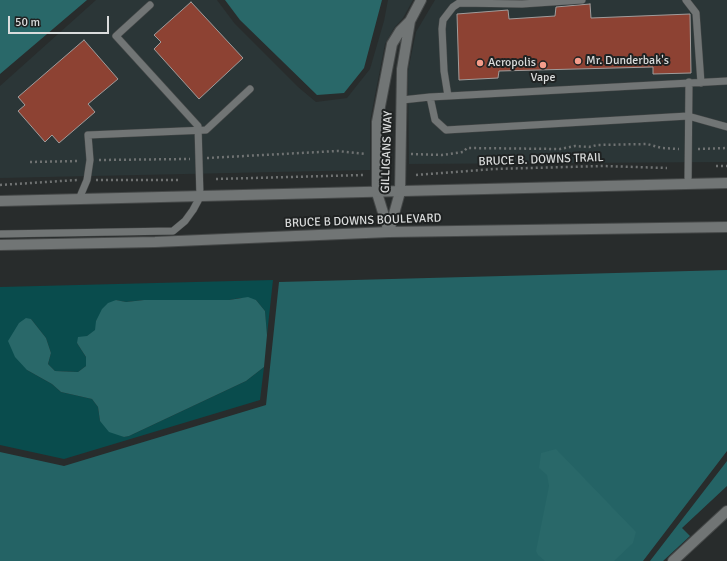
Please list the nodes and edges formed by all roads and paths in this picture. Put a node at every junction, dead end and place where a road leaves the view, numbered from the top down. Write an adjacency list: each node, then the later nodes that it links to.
1 (421, 0): 5 (main road, GILLIGANS WAY)
2 (582, 0): 10 (lane)
3 (686, 0): 8 (lane)
4 (150, 5): 15 (lane)
5 (410, 21): 12 (main road, GILLIGANS WAY); 19 (main road, GILLIGANS WAY)
6 (727, 81): 8 (lane)
7 (688, 82): 8 (lane); 10 (lane); 13 (lane)
8 (701, 83)
9 (250, 89): 15 (lane)
10 (448, 96): 11 (lane)
11 (430, 97): 12 (lane); 13 (lane)
12 (402, 100): 18 (main road, GILLIGANS WAY)
13 (688, 116): 14 (lane); 17 (lane)
14 (727, 127)
15 (198, 131): 20 (lane); 21 (lane)
16 (727, 148): 17 (path)
17 (688, 149): 18 (path); 30 (lane)
18 (400, 153): 31 (main road, GILLIGANS WAY)
19 (377, 155): 20 (path); 32 (main road, GILLIGANS WAY)
20 (200, 158): 21 (path); 33 (lane)
21 (90, 160): 22 (path); 34 (lane)
22 (30, 162)
23 (716, 166): 24 (path)
24 (727, 166)
25 (667, 168): 27 (path, BRUCE B. DOWNS TRAIL)
26 (363, 175): 28 (path)
27 (416, 175)
28 (216, 179)
29 (727, 183): 30 (main road)
30 (688, 184): 31 (main road)
31 (400, 192): 32 (main road); 37 (main road, GILLIGANS WAY)
32 (377, 193): 33 (main road); 37 (main road, GILLIGANS WAY)
33 (200, 197): 34 (main road); 38 (lane)
34 (79, 199): 35 (main road)
35 (0, 201)
36 (727, 227): 37 (main road, BRUCE B DOWNS BOULEVARD)
37 (389, 232): 39 (main road, BRUCE B DOWNS BOULEVARD)
38 (0, 234)
39 (0, 244)
40 (727, 511): 41 (main road)
41 (675, 560)

